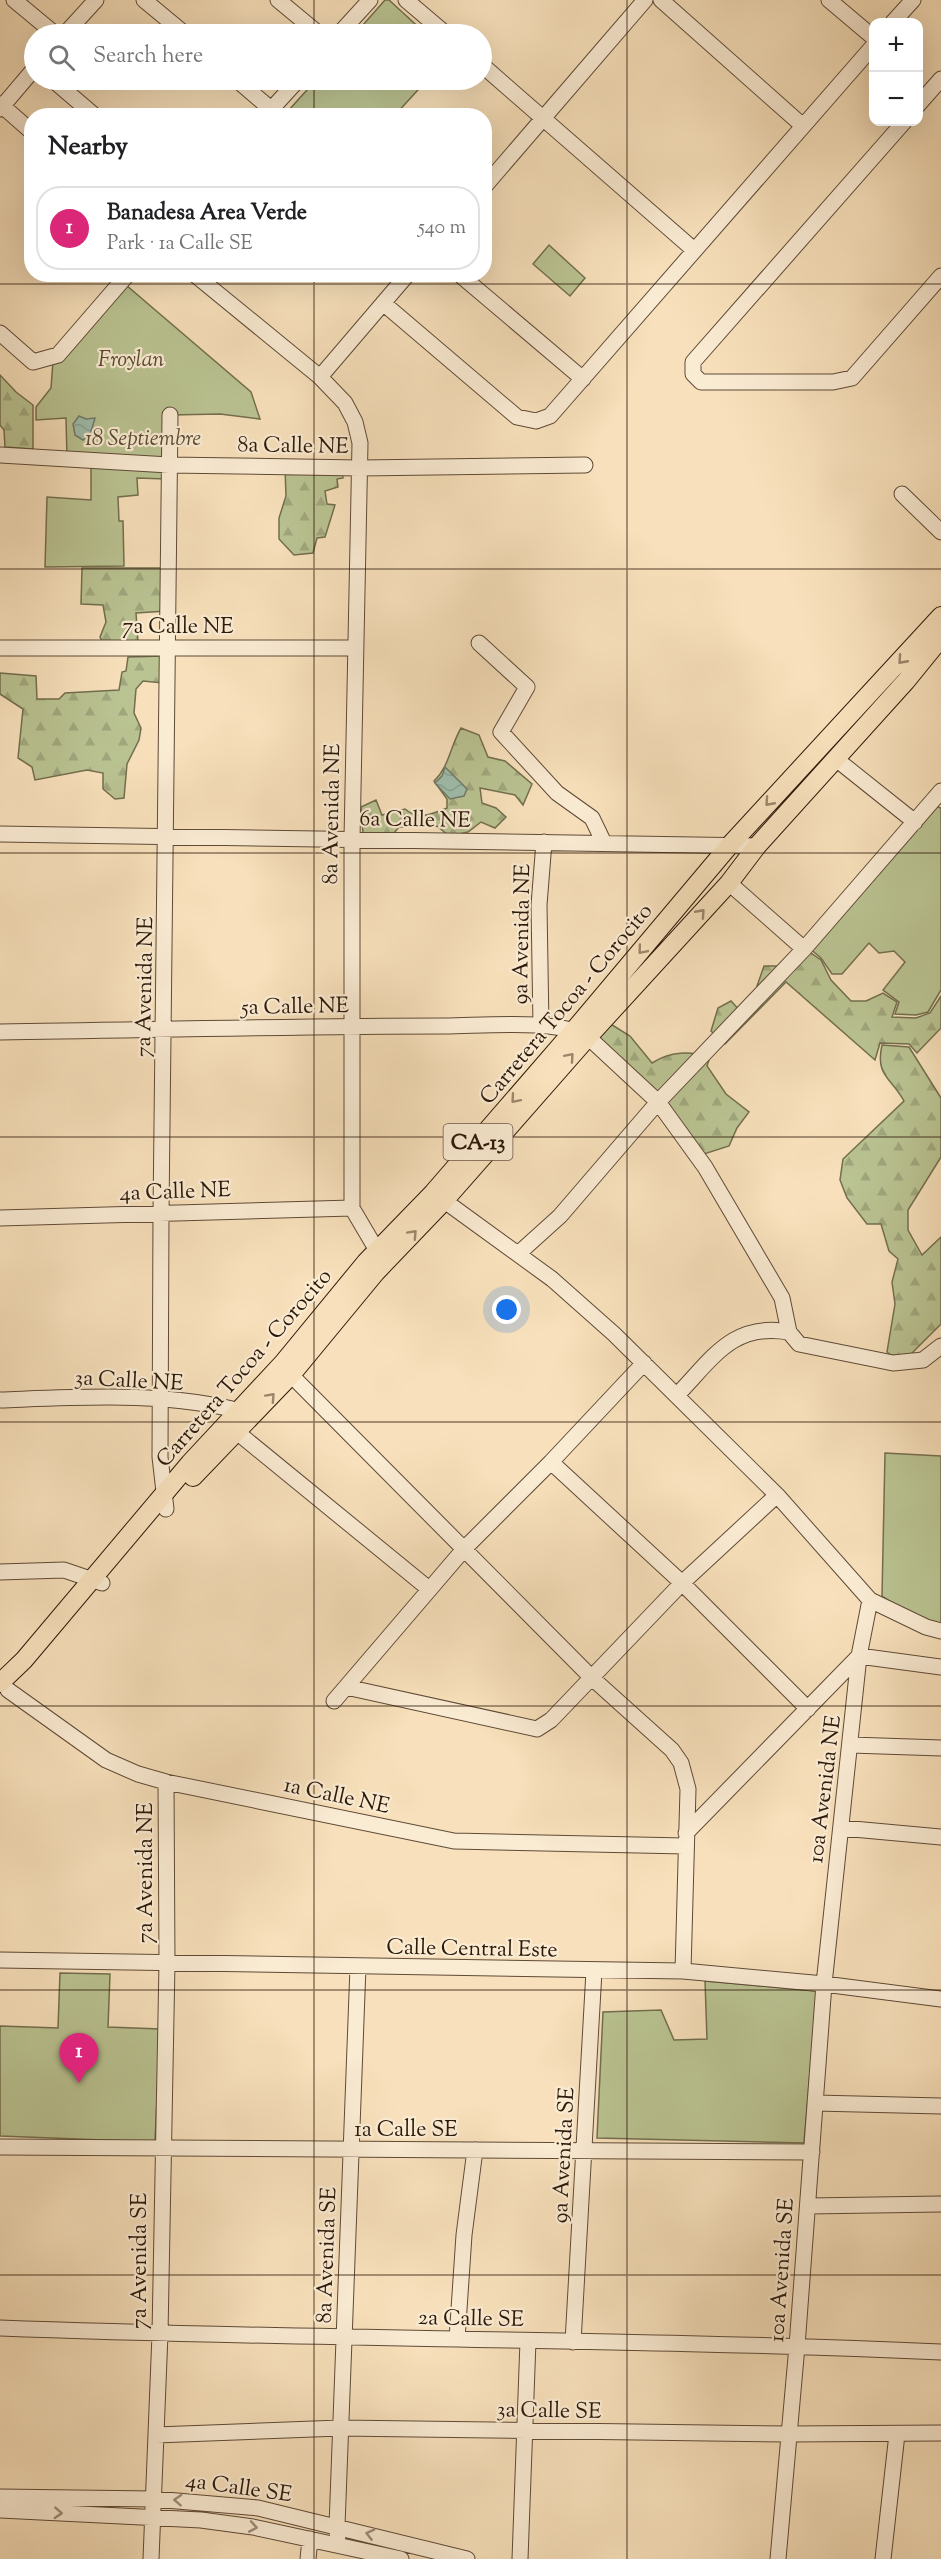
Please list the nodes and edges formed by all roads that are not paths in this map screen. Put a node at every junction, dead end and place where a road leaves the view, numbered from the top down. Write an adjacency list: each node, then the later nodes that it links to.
1 (14, 0): 12 (street)
2 (96, 0): 13 (street)
3 (144, 0): 14 (street)
4 (278, 0): 15 (street)
5 (370, 0): 16 (street)
6 (406, 0): 17 (street)
7 (645, 0): 31 (street)
8 (661, 0): 33 (street)
9 (829, 0): 18 (street)
10 (913, 0): 11 (street)
11 (897, 18)
12 (43, 24)
13 (74, 24)
14 (172, 24)
15 (307, 24)
16 (348, 24)
17 (434, 24)
18 (869, 35)
19 (869, 50): 33 (street)
20 (492, 74): 31 (street)
21 (24, 80): 27 (street)
22 (941, 80): 26 (street)
23 (65, 90): 28 (street)
24 (248, 90): 29 (street)
25 (290, 90): 30 (street)
26 (923, 100)
27 (1, 106): 32 (street)
28 (86, 108)
29 (267, 108)
30 (276, 108)
31 (543, 119): 35 (street); 36 (street)
32 (24, 125)
33 (803, 126): 36 (street)
34 (900, 126): 37 (street)
35 (492, 178)
36 (694, 250): 45 (street)
37 (941, 276)
38 (121, 282): 43 (street)
39 (204, 282): 44 (street)
40 (397, 282): 42 (street)
41 (468, 282): 45 (street)
42 (384, 303): 44 (street); 45 (street)
43 (0, 333)
44 (320, 377): 50 (street, 8a Avenida NE)
45 (583, 379)
46 (170, 415): 48 (street, 7a Avenida NE)
47 (0, 455): 48 (street, 8a Calle NE)
48 (169, 465): 50 (street, 8a Calle NE); 57 (street, 7a Avenida NE)
49 (585, 465): 50 (street, 8a Calle NE)
50 (360, 468): 58 (street, 8a Avenida NE)
51 (902, 494): 52 (street)
52 (941, 532)
53 (941, 616): 67 (main road, Carretera Tocoa - Corocito / CA-13, one-way to 67)
54 (941, 638): 59 (main road, Carretera Tocoa - Corocito / CA-13)
55 (479, 643): 66 (street)
56 (0, 648): 57 (street, 7a Calle NE)
57 (169, 648): 58 (street, 7a Calle NE); 63 (street, 7a Avenida NE)
58 (356, 648): 64 (street, 8a Avenida NE)
59 (836, 759): 61 (street); 68 (main road, Carretera Tocoa - Corocito / CA-13)
60 (941, 791): 61 (street)
61 (915, 822): 70 (street)
62 (0, 834): 63 (street, 6a Calle NE)
63 (166, 837): 64 (street, 6a Calle NE); 73 (street, 7a Avenida NE)
64 (352, 839): 65 (street, 6a Calle NE); 71 (street, 8a Avenida NE)
65 (544, 842): 66 (street, 6a Calle NE); 72 (street, 9a Avenida NE)
66 (604, 843): 67 (street, 6a Calle NE)
67 (729, 846): 68 (street, 6a Calle NE); 75 (main road, Carretera Tocoa - Corocito / CA-13, one-way to 75)
68 (757, 846): 69 (main road, Carretera Tocoa - Corocito / CA-13)
69 (729, 883): 70 (street); 75 (main road, Carretera Tocoa - Corocito / CA-13, one-way to 69)
70 (804, 949): 76 (street)
71 (352, 1026): 72 (street, 5a Calle NE); 73 (street, 5a Calle NE); 78 (street, 8a Avenida NE)
72 (541, 1026): 75 (street, 5a Calle NE)
73 (165, 1029): 74 (street, 5a Calle NE); 79 (street, 7a Avenida NE)
74 (0, 1032)
75 (582, 1033): 76 (street); 77 (main road, Carretera Tocoa - Corocito / CA-13)
76 (658, 1102): 81 (street); 83 (street)
77 (438, 1197): 81 (street); 82 (main road, Carretera Tocoa - Corocito / CA-13)
78 (352, 1208): 79 (street, 4a Calle NE); 82 (street)
79 (161, 1213): 80 (street, 4a Calle NE); 89 (street, 7a Avenida NE)
80 (0, 1218)
81 (519, 1253): 85 (street)
82 (380, 1257): 86 (main road, Carretera Tocoa - Corocito / CA-13); 90 (main road, Carretera Tocoa - Corocito / CA-13)
83 (789, 1332): 84 (street); 87 (street)
84 (941, 1346)
85 (644, 1363): 87 (street); 93 (street)
86 (291, 1376): 91 (main road, Carretera Tocoa - Corocito / CA-13, one-way to 86); 96 (street)
87 (678, 1394): 94 (street)
88 (0, 1400): 89 (street, 3a Calle NE)
89 (161, 1400): 90 (street, 3a Calle NE); 95 (street, 7a Avenida NE)
90 (237, 1410): 91 (street, 3a Calle NE); 95 (main road, Carretera Tocoa - Corocito / CA-13)
91 (255, 1415): 92 (main road, Carretera Tocoa - Corocito / CA-13)
92 (238, 1433): 95 (main road, Carretera Tocoa - Corocito / CA-13); 100 (street)
93 (551, 1462): 96 (street); 99 (street)
94 (777, 1495): 99 (street); 101 (street)
95 (165, 1502): 98 (main road, Carretera Tocoa - Corocito / CA-13)
96 (465, 1548): 100 (street); 105 (street)
97 (0, 1572): 98 (street)
98 (97, 1581): 107 (main road, Carretera Tocoa - Corocito / CA-13)
99 (682, 1583): 105 (street); 109 (street)
100 (429, 1589): 106 (street)
101 (870, 1600): 102 (street); 103 (street, 10a Avenida NE)
102 (941, 1631)
103 (859, 1656): 104 (street); 109 (street); 110 (street, 10a Avenida NE)
104 (941, 1667)
105 (592, 1678): 106 (street); 115 (street)
106 (346, 1687): 108 (street)
107 (3, 1690): 112 (street, 1a Calle NE)
108 (334, 1701)
109 (808, 1709): 115 (street)
110 (851, 1745): 111 (street); 113 (street, 10a Avenida NE)
111 (941, 1748)
112 (166, 1782): 115 (street, 1a Calle NE); 117 (street, 7a Avenida NE)
113 (842, 1828): 114 (street); 121 (street, 10a Avenida NE)
114 (941, 1837)
115 (686, 1840): 120 (street)
116 (0, 1960): 117 (street, Calle Central Este)
117 (167, 1963): 118 (street, Calle Central Este); 126 (street, 7a Avenida SE)
118 (358, 1967): 119 (street, Calle Central Este); 127 (street, 8a Avenida SE)
119 (594, 1971): 120 (street, Calle Central Este); 129 (street, 9a Avenida SE)
120 (684, 1971): 121 (street, Calle Central Este)
121 (824, 1984): 122 (street, Calle Central Este); 123 (street, 10a Avenida SE)
122 (941, 1999)
123 (815, 2103): 124 (street); 130 (street, 10a Avenida SE)
124 (941, 2106)
125 (0, 2147): 126 (street, 1a Calle SE)
126 (161, 2148): 127 (street, 1a Calle SE); 134 (street, 7a Avenida SE)
127 (351, 2150): 128 (street, 1a Calle SE); 135 (street, 8a Avenida SE)
128 (475, 2150): 129 (street, 1a Calle SE); 136 (street)
129 (586, 2151): 130 (street, 1a Calle SE); 138 (street, 9a Avenida SE)
130 (812, 2152): 132 (street, 10a Avenida SE)
131 (941, 2204): 132 (street)
132 (808, 2206): 139 (street, 10a Avenida SE)
133 (0, 2328): 134 (street, 2a Calle SE)
134 (160, 2334): 135 (street, 2a Calle SE); 146 (street, 7a Avenida SE)
135 (344, 2337): 136 (street, 2a Calle SE); 141 (street, 8a Avenida SE)
136 (457, 2339): 137 (street, 2a Calle SE)
137 (528, 2341): 138 (street, 2a Calle SE); 142 (street)
138 (573, 2342): 139 (street, 2a Calle SE)
139 (797, 2346): 140 (street, 2a Calle SE); 144 (street, 10a Avenida SE)
140 (941, 2352)
141 (340, 2428): 142 (street, 3a Calle SE); 146 (street, 3a Calle SE); 151 (street, 8a Avenida SE)
142 (526, 2432): 144 (street, 3a Calle SE); 158 (street)
143 (941, 2433): 145 (street, 3a Calle SE)
144 (790, 2434): 145 (street, 3a Calle SE); 159 (street, 10a Avenida SE)
145 (897, 2434): 160 (street)
146 (156, 2435): 148 (street, 7a Avenida SE)
147 (0, 2497): 148 (street, 4a Calle SE)
148 (153, 2499): 150 (street, 7a Avenida SE); 151 (street, 4a Calle SE, one-way to 148)
149 (0, 2510): 150 (street, 4a Calle SE, one-way to 150)
150 (153, 2517): 152 (street, 4a Calle SE, one-way to 152); 154 (street, 7a Avenida SE)
151 (337, 2526): 153 (street, 8a Avenida SE); 157 (street, 4a Calle SE, one-way to 151)
152 (310, 2539): 153 (street, 4a Calle SE); 155 (street)
153 (338, 2544): 156 (street, 4a Calle SE)
154 (150, 2559)
155 (308, 2559)
156 (401, 2559)
157 (467, 2559)
158 (520, 2559)
159 (778, 2559)
160 (883, 2559)

